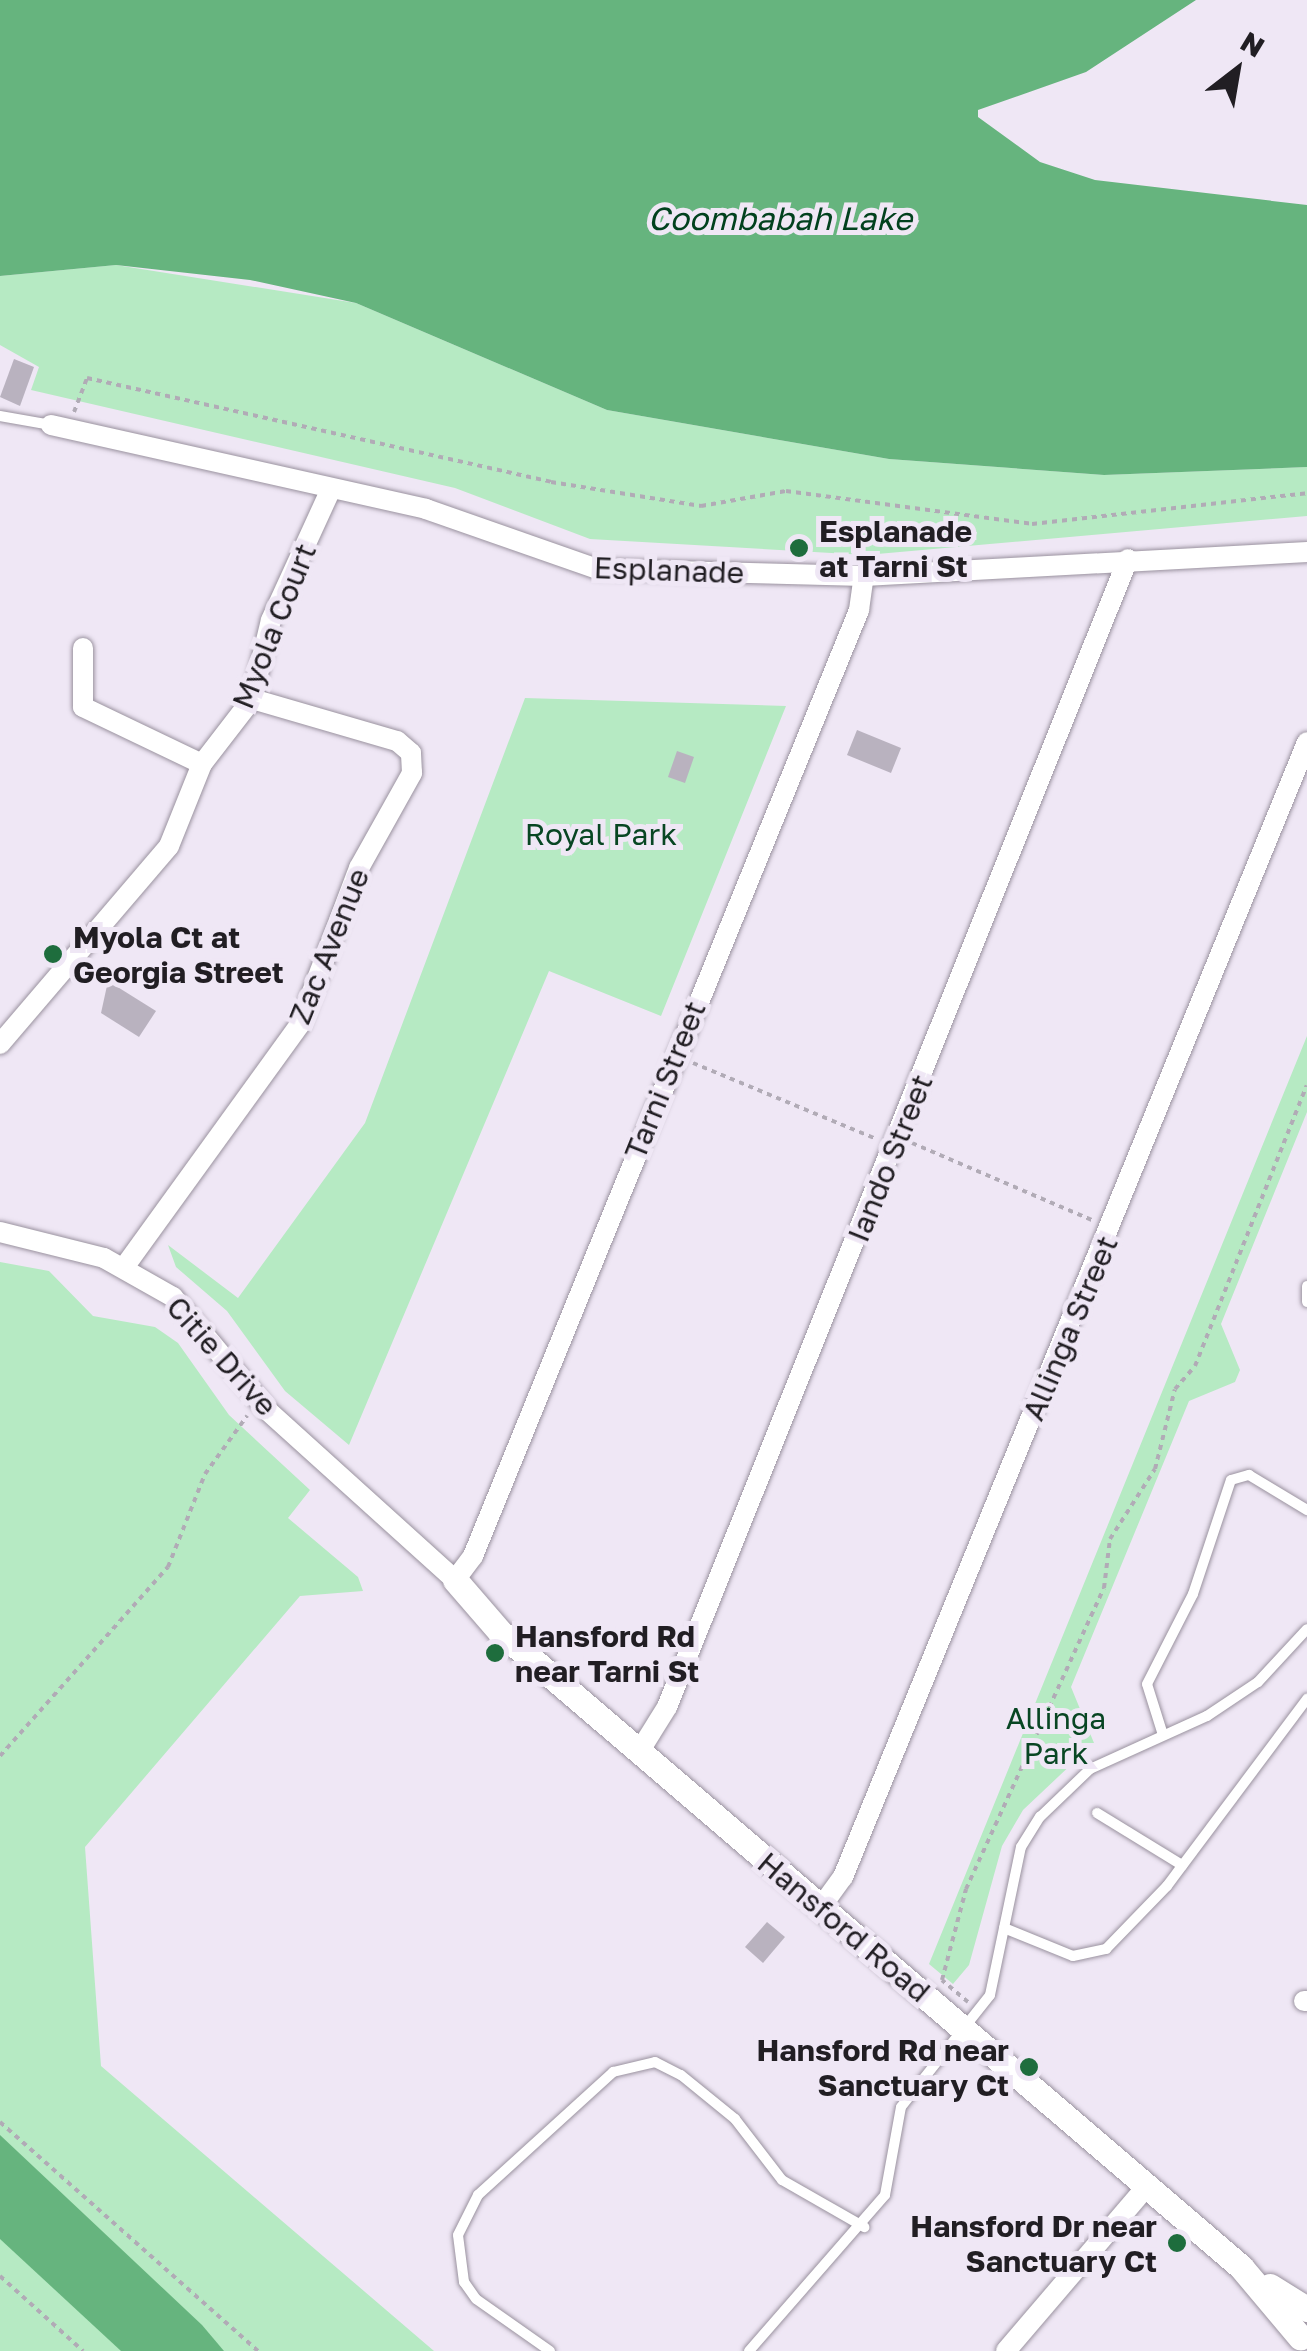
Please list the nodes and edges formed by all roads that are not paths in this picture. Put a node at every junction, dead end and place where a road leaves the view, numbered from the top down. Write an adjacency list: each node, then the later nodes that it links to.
1 (0, 416): 2 (lane)
2 (60, 426): 3 (street, Esplanade)
3 (331, 489): 6 (street, Esplanade); 8 (street, Myola Court)
4 (1307, 552): 5 (street, Esplanade)
5 (1128, 559): 6 (street, Esplanade); 21 (street, Iando Street)
6 (864, 576): 17 (street, Tarni Street)
7 (83, 648): 10 (street)
8 (252, 699): 10 (street, Myola Court); 13 (street, Zac Avenue)
9 (1307, 742): 24 (street, Allinga Street)
10 (202, 764): 11 (street, Myola Court)
11 (0, 1044)
12 (0, 1232): 13 (street, Citie Drive)
13 (125, 1266): 17 (street, Citie Drive)
14 (1307, 1286): 15 (lane)
15 (1307, 1302)
16 (1307, 1510): 20 (lane)
17 (455, 1580): 21 (street, Hansford Road)
18 (1307, 1629): 20 (lane)
19 (1307, 1700): 23 (lane)
20 (1163, 1736): 25 (lane)
21 (639, 1752): 24 (street, Hansford Road)
22 (1098, 1813): 23 (lane)
23 (1182, 1865): 25 (lane)
24 (821, 1907): 26 (street, Hansford Road)
25 (1004, 1928): 26 (lane)
26 (974, 2022): 27 (street, Hansford Road); 28 (lane)
27 (1146, 2187): 29 (street, Hansford Road); 34 (street)
28 (864, 2227): 32 (lane); 33 (lane)
29 (1241, 2267): 30 (street, Hansford Road); 31 (street, Hansford Road)
30 (1307, 2308)
31 (1304, 2336)
32 (550, 2351)
33 (749, 2351)
34 (1006, 2351)

